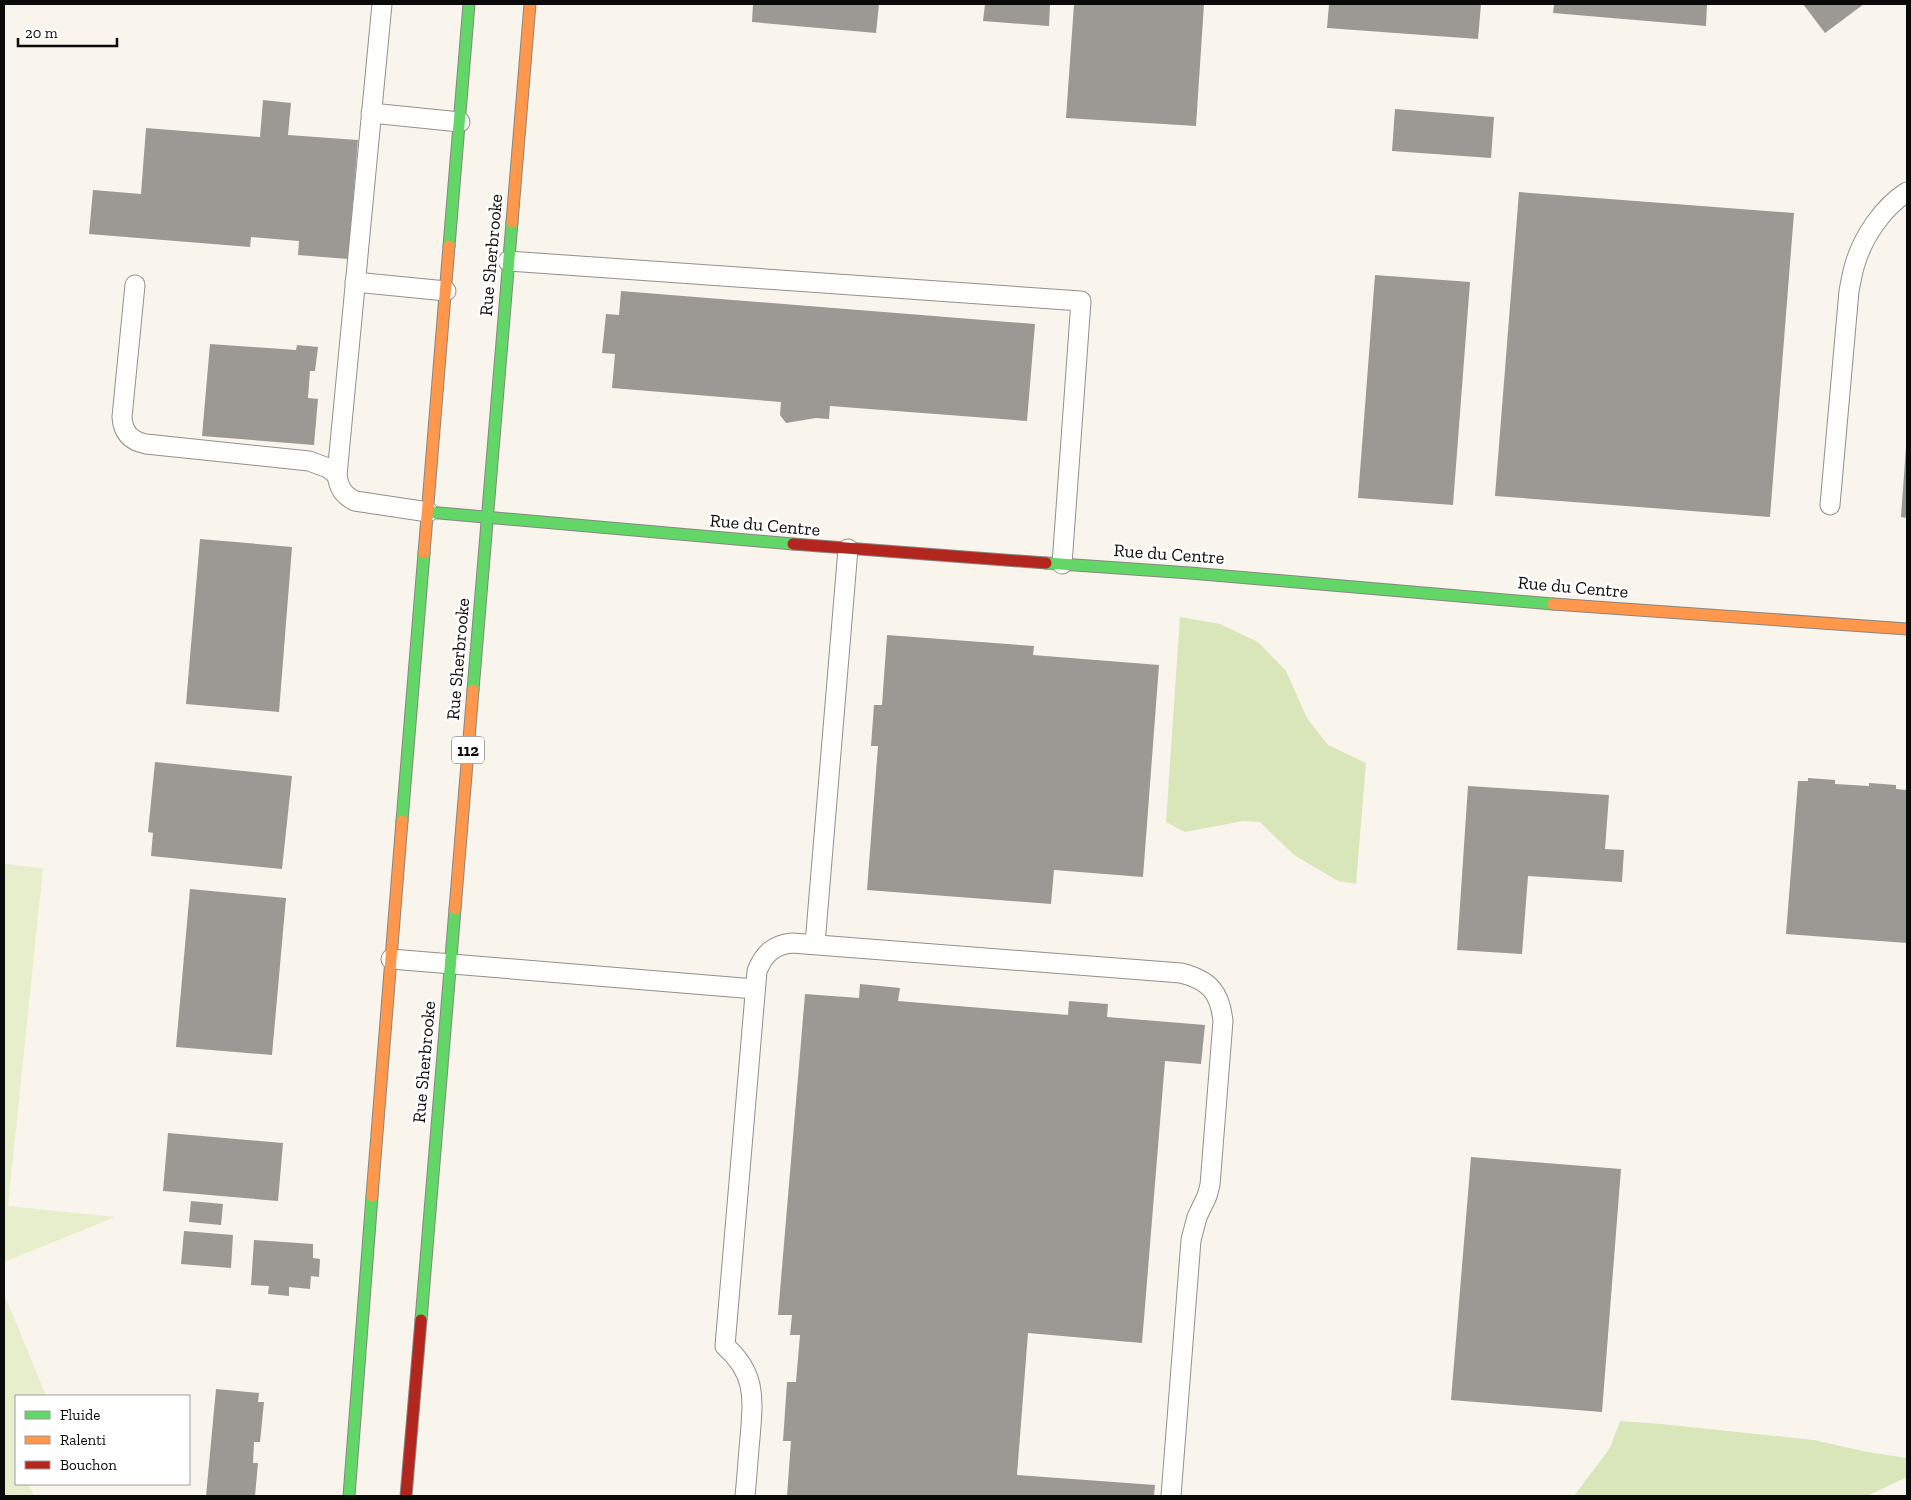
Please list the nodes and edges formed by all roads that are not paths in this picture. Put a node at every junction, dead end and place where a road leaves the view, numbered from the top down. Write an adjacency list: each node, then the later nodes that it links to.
1 (382, 4): 4 (lane)
2 (470, 4): 5 (main road)
3 (530, 4): 7 (main road, Rue Sherbrooke / 112)
4 (371, 113): 5 (lane); 8 (lane)
5 (460, 122): 10 (main road)
6 (1907, 192): 12 (lane)
7 (508, 261): 14 (main road, Rue Sherbrooke / 112); 16 (lane)
8 (355, 282): 10 (lane); 11 (lane)
9 (135, 285): 11 (lane)
10 (446, 290): 13 (main road)
11 (336, 475): 13 (lane)
12 (1830, 505)
13 (428, 512): 14 (main road, Rue du Centre); 19 (main road)
14 (488, 518): 15 (main road, Rue du Centre); 20 (main road, Rue Sherbrooke / 112)
15 (848, 549): 16 (main road, Rue du Centre); 18 (lane)
16 (1062, 564): 17 (main road, Rue du Centre)
17 (1907, 629)
18 (815, 944): 21 (lane); 25 (lane)
19 (391, 959): 20 (lane); 22 (main road)
20 (450, 964): 21 (lane); 23 (main road, Rue Sherbrooke / 112)
21 (755, 989): 24 (lane)
22 (349, 1496)
23 (406, 1496)
24 (745, 1496)
25 (1171, 1496)

